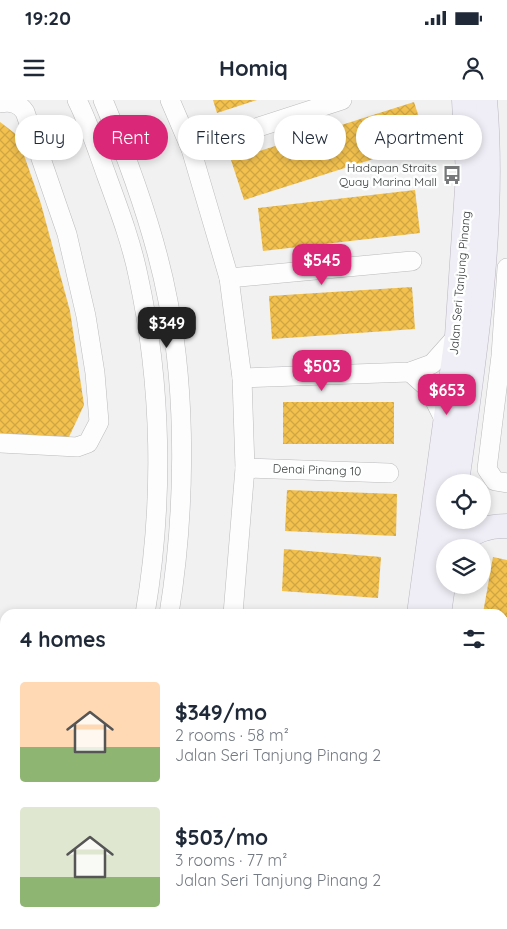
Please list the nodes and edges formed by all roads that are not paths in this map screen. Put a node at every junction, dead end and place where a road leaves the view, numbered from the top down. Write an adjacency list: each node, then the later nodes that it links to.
1 (77, 100): 29 (street)
2 (103, 100): 30 (street)
3 (170, 100): 8 (street)
4 (342, 100): 9 (street)
5 (464, 100): 14 (main road, Jalan Seri Tanjung Pinang)
6 (485, 100): 15 (main road, Jalan Seri Tanjung Pinang)
7 (0, 103): 20 (street)
8 (178, 119)
9 (264, 126)
10 (194, 160): 13 (street)
11 (412, 261): 13 (street)
12 (507, 268): 16 (street)
13 (229, 278): 18 (street)
14 (457, 336): 17 (street); 19 (main road, Jalan Seri Tanjung Pinang)
15 (475, 355): 16 (street); 23 (main road, Jalan Seri Tanjung Pinang)
16 (504, 356): 24 (street)
17 (410, 372): 18 (street); 19 (street)
18 (242, 378): 21 (street)
19 (445, 421): 32 (main road, Jalan Seri Tanjung Pinang)
20 (0, 443)
21 (245, 468): 22 (street, Denai Pinang 10); 31 (street)
22 (389, 473)
23 (458, 474)
24 (507, 483)
25 (491, 522): 26 (main road)
26 (507, 525): 27 (main road)
27 (467, 539)
28 (442, 594): 33 (main road)
29 (146, 609)
30 (170, 609)
31 (233, 609)
32 (420, 609)
33 (440, 609)

